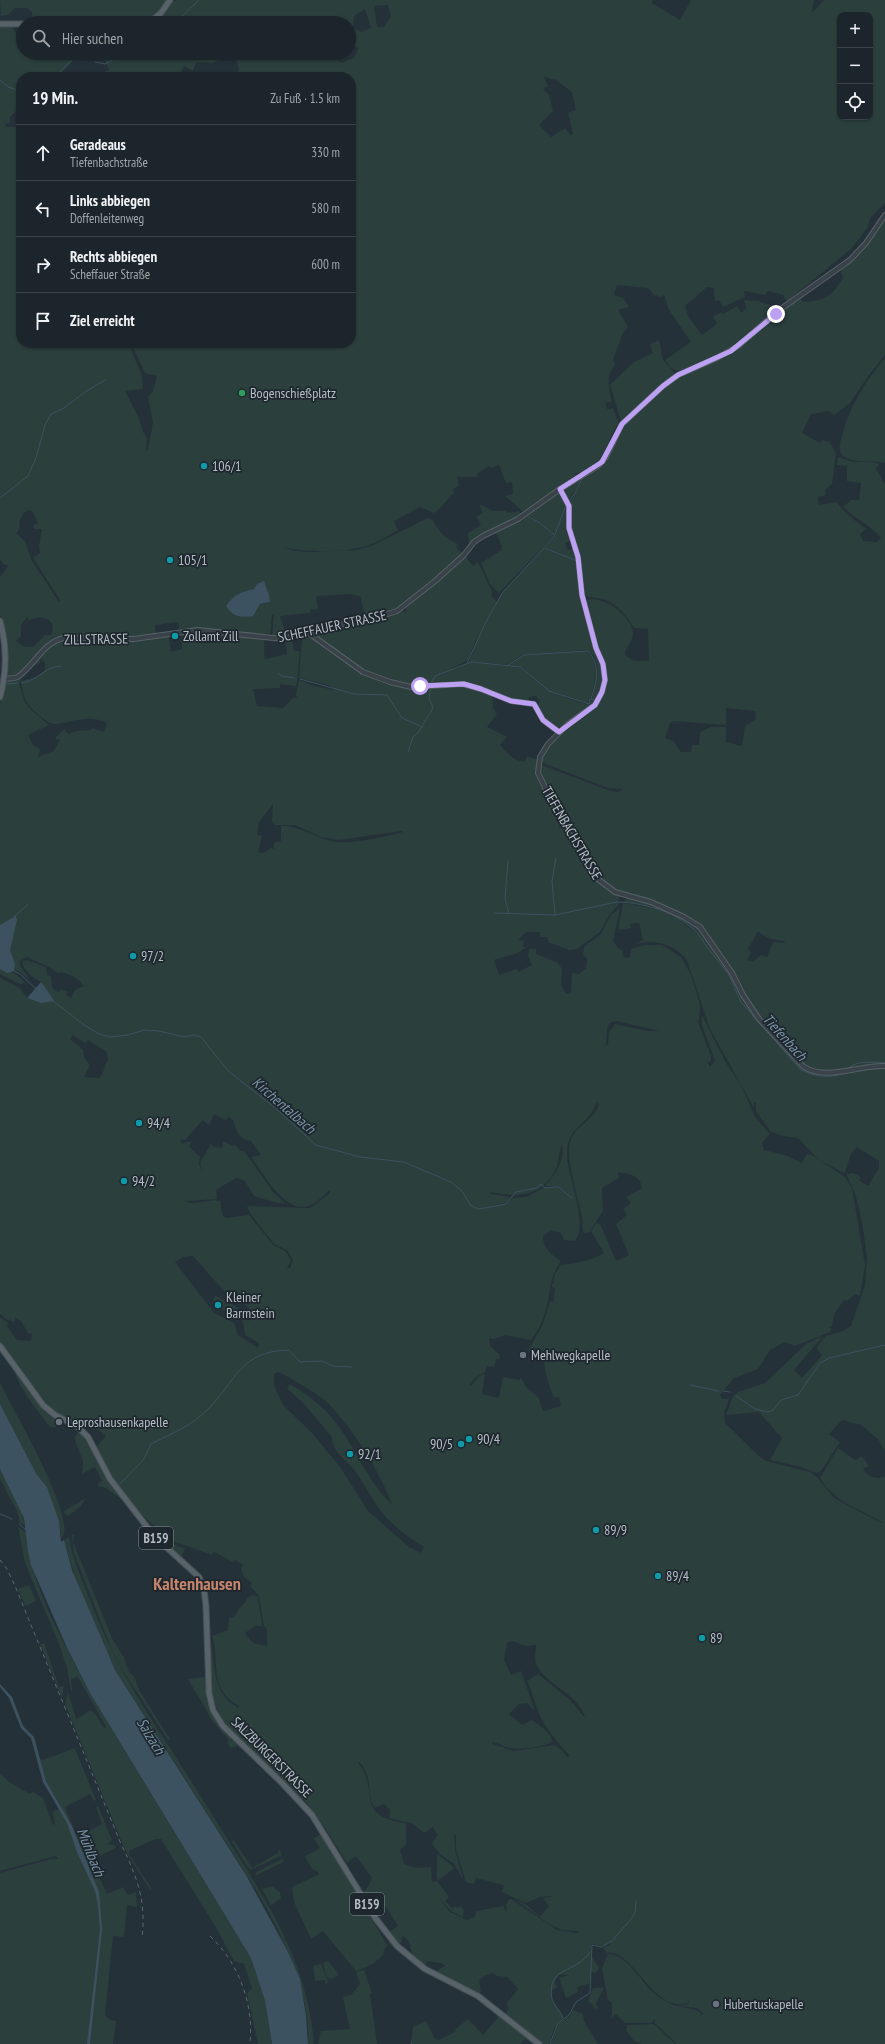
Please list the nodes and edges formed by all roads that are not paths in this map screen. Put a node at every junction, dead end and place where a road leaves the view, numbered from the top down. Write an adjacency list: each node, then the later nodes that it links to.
1 (170, 0): 2 (main road)
2 (157, 16)
3 (0, 24): 4 (main road)
4 (16, 24)
5 (885, 215): 6 (street, SCHEFFAUER STRASSE)
6 (560, 489): 9 (street, SCHEFFAUER STRASSE); 12 (street, TIEFENBACHSTRASSE)
7 (0, 621): 10 (main road)
8 (179, 631): 9 (street, SCHEFFAUER STRASSE); 10 (street, ZILLSTRASSE)
9 (304, 632): 12 (street)
10 (4, 680): 11 (main road)
11 (0, 697)
12 (559, 732): 13 (street, TIEFENBACHSTRASSE)
13 (885, 1066)
14 (0, 1346): 15 (main road, SALZBURGERSTRASSE / B159)
15 (539, 2044)

